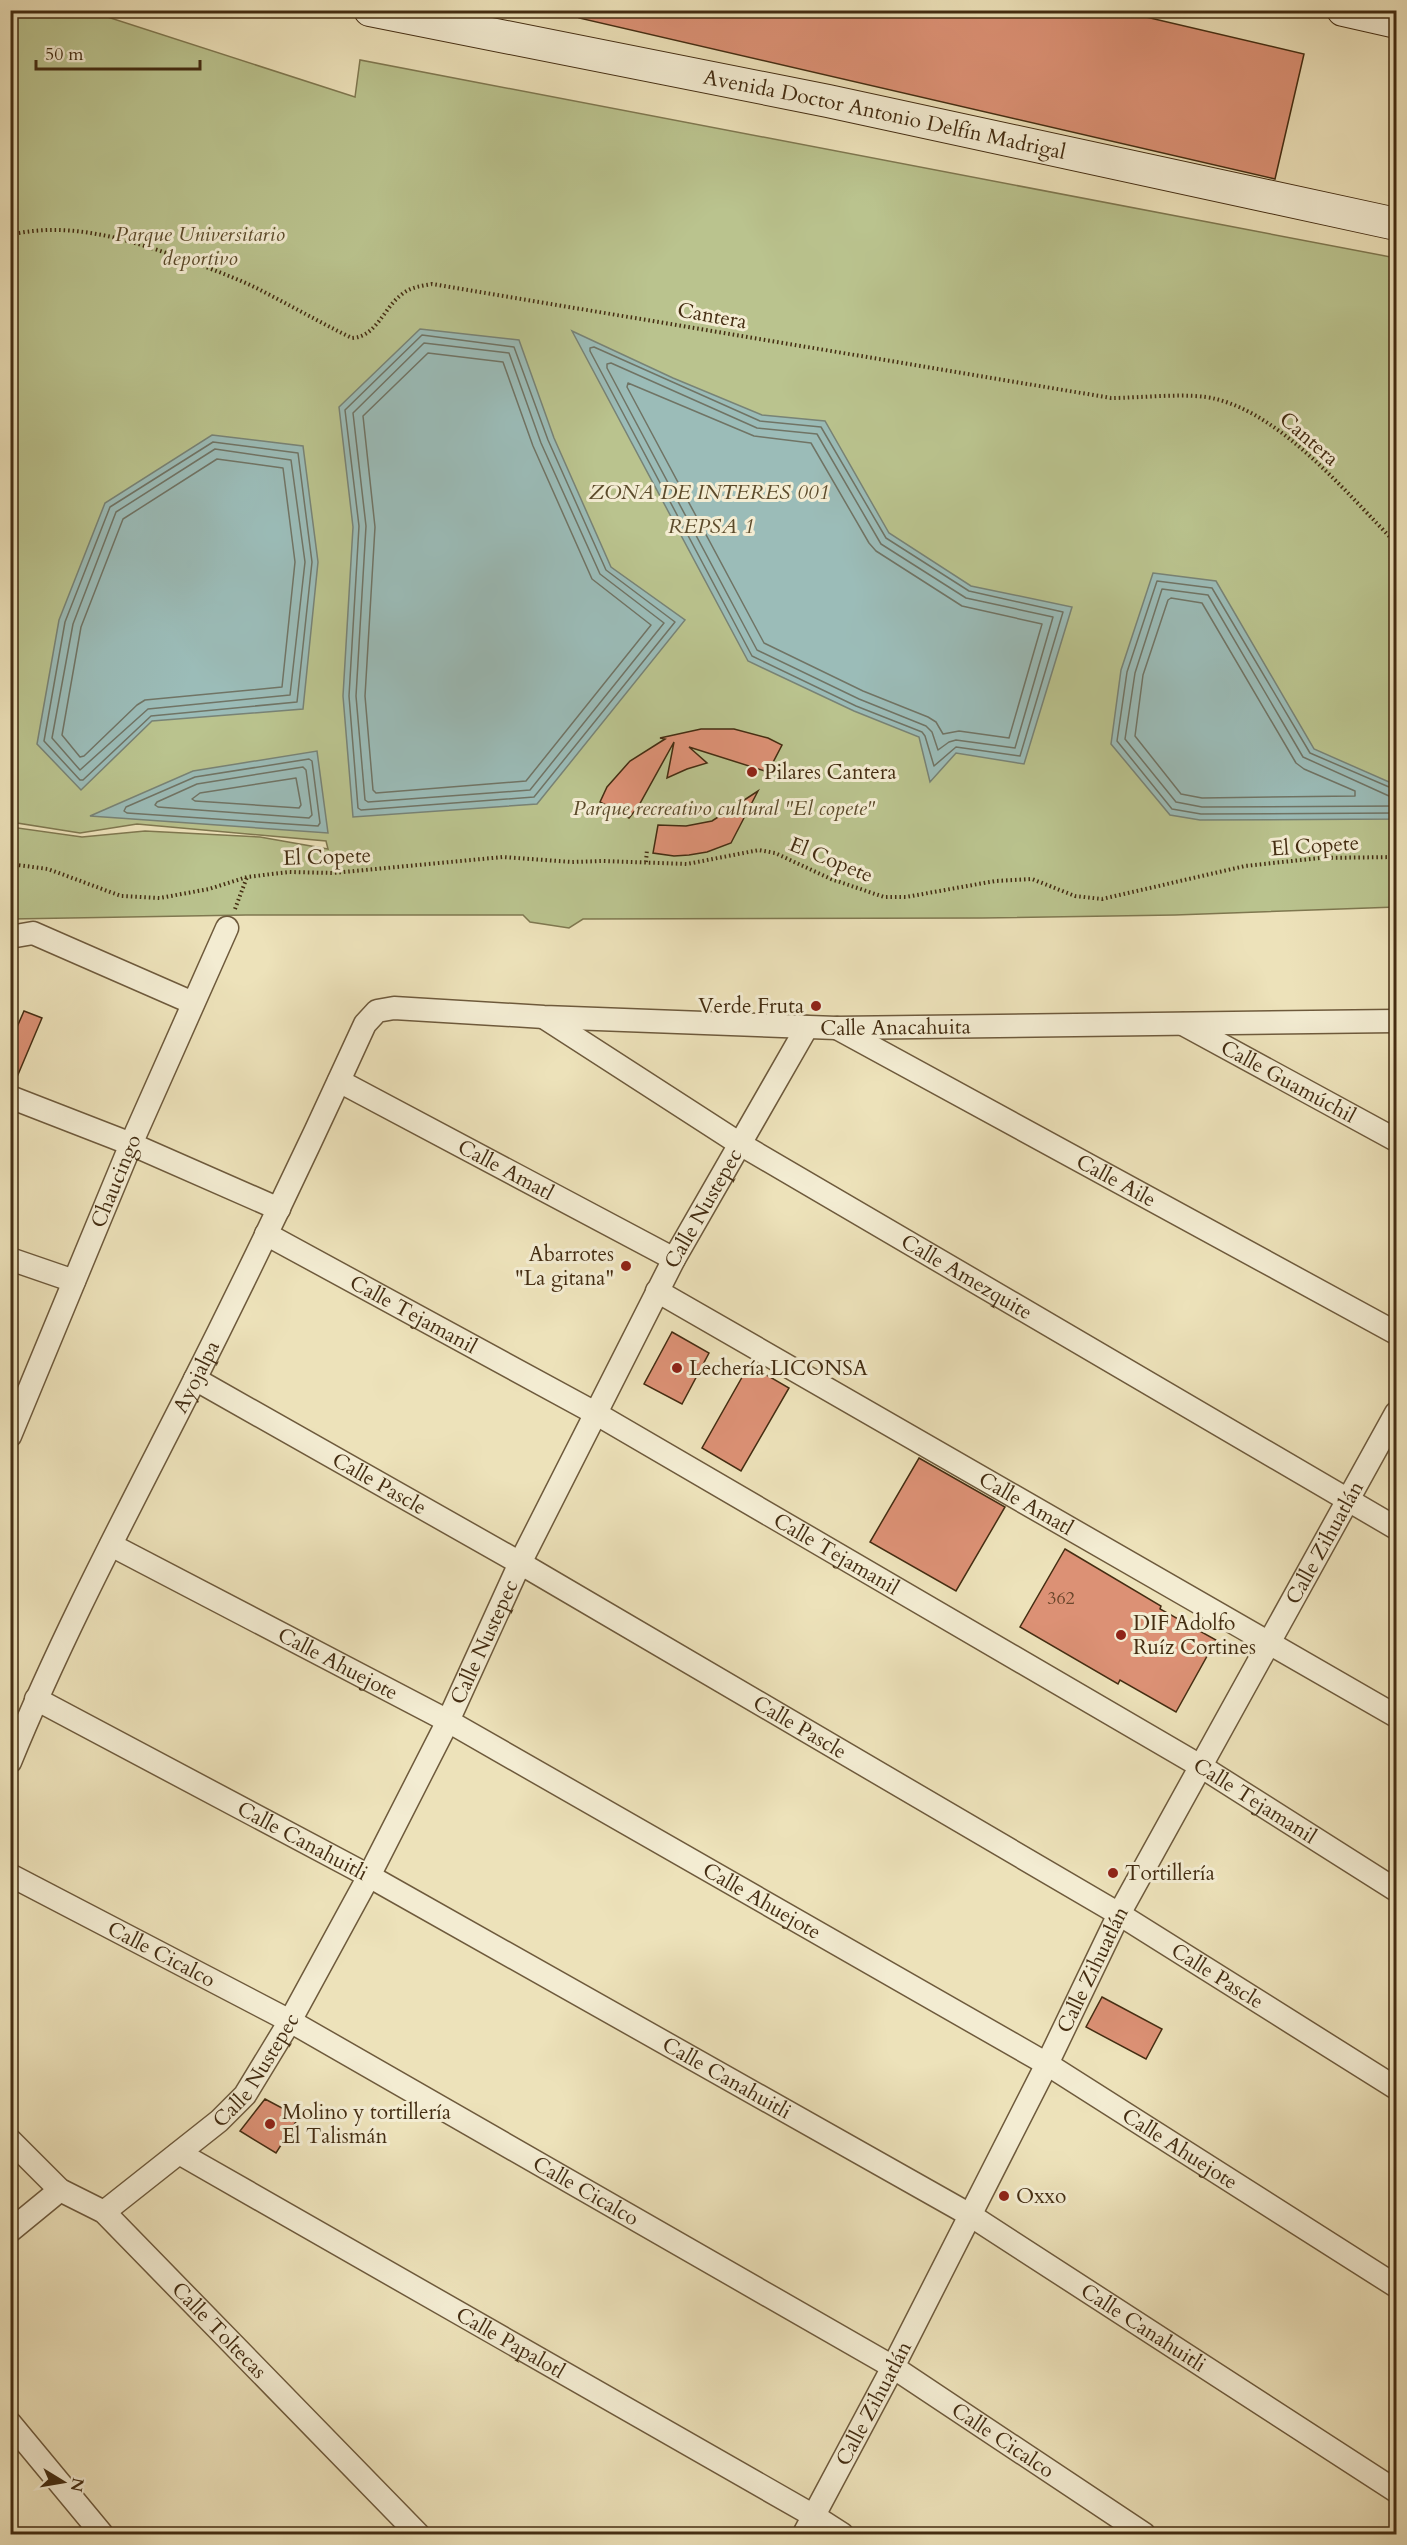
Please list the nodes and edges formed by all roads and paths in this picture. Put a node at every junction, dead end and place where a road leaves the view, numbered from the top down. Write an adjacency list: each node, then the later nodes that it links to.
1 (370, 10): 4 (main road, Avenida Doctor Antonio Delfín Madrigal)
2 (1343, 10): 3 (main road)
3 (1396, 22)
4 (1396, 224)
5 (10, 235): 6 (path, Cantera)
6 (1396, 543)
7 (647, 849): 9 (path)
8 (1396, 857): 9 (path, El Copete)
9 (646, 862): 11 (path, El Copete)
10 (10, 864): 11 (path, El Copete)
11 (247, 877): 12 (path)
12 (227, 928): 14 (street, Chaucingo)
13 (10, 937): 14 (street)
14 (193, 1003): 24 (street, Chaucingo)
15 (394, 1008): 16 (street, Calle Anacahuita); 21 (street, Ayojalpa)
16 (544, 1017): 19 (street, Calle Anacahuita); 25 (street, Calle Amezquite)
17 (1396, 1021): 18 (street, Calle Anacahuita)
18 (1181, 1024): 20 (street, Calle Anacahuita); 23 (street, Calle Guamúchil)
19 (807, 1027): 20 (street, Calle Anacahuita); 25 (street, Calle Nustepec)
20 (836, 1028): 32 (street, Calle Aile)
21 (339, 1081): 26 (street, Ayojalpa); 29 (street, Calle Amatl)
22 (10, 1097): 24 (street)
23 (1396, 1140)
24 (131, 1144): 26 (street); 30 (street, Chaucingo)
25 (740, 1144): 29 (street, Calle Nustepec); 38 (street, Calle Amezquite)
26 (279, 1209): 27 (street, Ayojalpa)
27 (266, 1234): 33 (street, Ayojalpa); 35 (street, Calle Tejamanil)
28 (10, 1259): 30 (street)
29 (674, 1259): 31 (street, Calle Nustepec)
30 (74, 1281): 34 (street, Chaucingo)
31 (657, 1291): 35 (street, Calle Nustepec); 42 (street, Calle Amatl)
32 (1396, 1334)
33 (195, 1378): 40 (street, Ayojalpa); 41 (street, Calle Pascle)
34 (15, 1413): 37 (street, Chaucingo)
35 (596, 1413): 41 (street, Calle Nustepec); 47 (street, Calle Tejamanil)
36 (1396, 1413): 38 (street, Calle Zihuatlán)
37 (10, 1436)
38 (1349, 1501): 39 (street, Calle Amezquite); 42 (street, Calle Zihuatlán)
39 (1396, 1528)
40 (111, 1545): 43 (street, Ayojalpa); 45 (street, Calle Ahuejote)
41 (520, 1563): 45 (street, Calle Nustepec); 51 (street, Calle Pascle)
42 (1270, 1642): 44 (street, Calle Amatl); 47 (street, Calle Zihuatlán)
43 (36, 1699): 46 (street, Ayojalpa); 49 (street, Calle Canahuitli)
44 (1396, 1716)
45 (448, 1721): 49 (street, Calle Nustepec); 53 (street, Calle Ahuejote)
46 (10, 1762)
47 (1202, 1767): 50 (street, Calle Tejamanil); 51 (street, Calle Zihuatlán)
48 (10, 1875): 52 (street, Calle Cicalco)
49 (369, 1876): 52 (street, Calle Nustepec); 59 (street, Calle Canahuitli)
50 (1396, 1890)
51 (1119, 1914): 53 (street, Calle Zihuatlán); 54 (street, Calle Pascle)
52 (290, 2021): 56 (street, Calle Nustepec); 62 (street, Calle Cicalco)
53 (1047, 2064): 59 (street, Calle Zihuatlán); 61 (street, Calle Ahuejote)
54 (1396, 2088)
55 (10, 2140): 57 (street, Calle Toltecas)
56 (179, 2153): 58 (street, Calle Nustepec); 65 (street, Calle Papalotl)
57 (60, 2190): 58 (street, Calle Toltecas); 60 (street)
58 (104, 2212): 67 (street, Calle Toltecas)
59 (970, 2215): 62 (street, Calle Zihuatlán); 64 (street, Calle Canahuitli)
60 (10, 2231)
61 (1396, 2286)
62 (893, 2367): 65 (street, Calle Zihuatlán); 69 (street, Calle Cicalco)
63 (10, 2423): 66 (street)
64 (1396, 2491)
65 (809, 2525): 68 (street, Calle Papalotl)
66 (102, 2535)
67 (418, 2535)
68 (842, 2535)
69 (1144, 2535)

